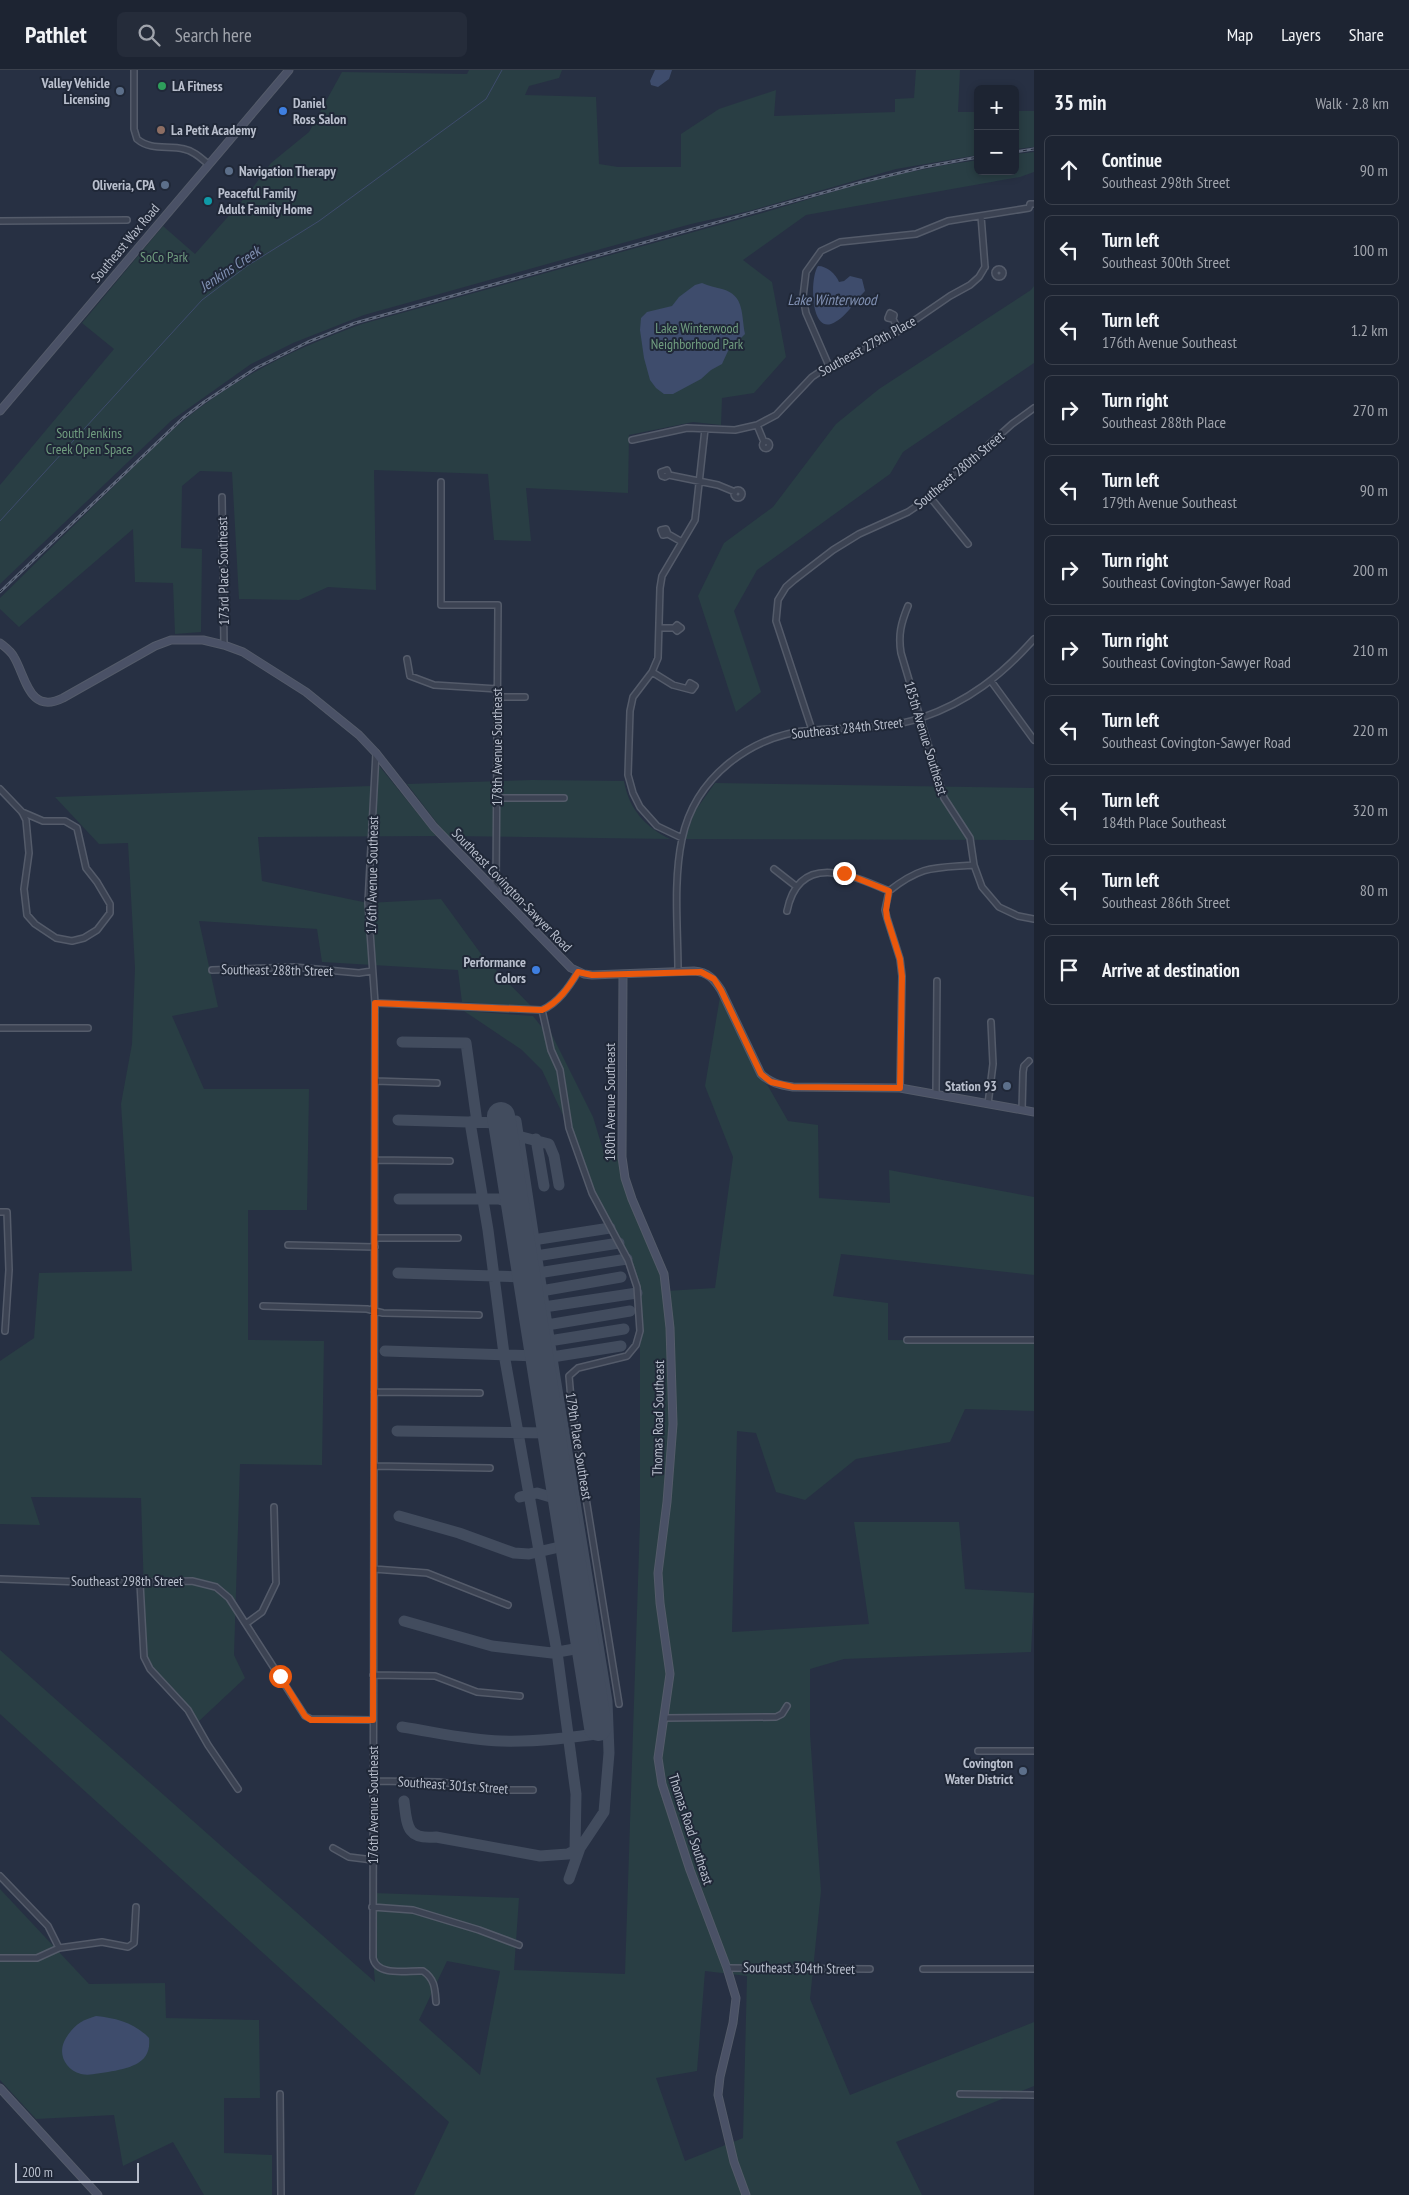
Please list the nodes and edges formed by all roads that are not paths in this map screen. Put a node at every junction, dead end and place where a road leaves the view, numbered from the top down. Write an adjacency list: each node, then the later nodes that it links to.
1 (134, 70): 3 (street)
2 (289, 70): 3 (street, Southeast Wax Road)
3 (208, 164): 15 (street, Southeast Wax Road)
4 (1034, 204): 5 (street)
5 (1031, 209): 6 (street)
6 (981, 216): 9 (street); 13 (street)
7 (127, 220): 8 (street)
8 (0, 221)
9 (984, 267): 10 (street); 12 (street, Southeast 279th Place)
10 (995, 271)
11 (893, 319): 12 (street)
12 (899, 331): 13 (street, Southeast 279th Place)
13 (829, 366): 16 (street, Southeast 279th Place)
14 (1034, 408): 25 (street, Southeast 280th Street)
15 (0, 410)
16 (757, 425): 17 (street, Southeast 279th Place); 19 (street)
17 (705, 429): 18 (street, Southeast 279th Place); 21 (street)
18 (632, 440)
19 (764, 442)
20 (669, 475): 21 (street)
21 (700, 481): 23 (street); 27 (street)
22 (441, 482): 39 (street, 178th Avenue Southeast)
23 (735, 492)
24 (222, 497): 34 (street, 173rd Place Southeast)
25 (930, 497): 28 (street); 43 (street, Southeast 280th Street)
26 (668, 534): 27 (street)
27 (682, 542): 30 (street)
28 (968, 544)
29 (908, 606): 42 (street, 185th Avenue Southeast)
30 (659, 628): 31 (street); 36 (street)
31 (674, 628)
32 (1034, 639): 37 (street, Southeast 284th Street)
33 (0, 643): 34 (street, Southeast Covington-Sawyer Road)
34 (224, 645): 45 (street, Southeast Covington-Sawyer Road)
35 (407, 659): 39 (street)
36 (652, 672): 38 (street); 50 (street)
37 (991, 681): 42 (street, Southeast 284th Street); 44 (street)
38 (688, 687)
39 (498, 689): 40 (street, 178th Avenue Southeast)
40 (498, 697): 41 (street); 47 (street, 178th Avenue Southeast)
41 (525, 697)
42 (921, 718): 43 (street, Southeast 284th Street); 51 (street, 185th Avenue Southeast)
43 (812, 730): 50 (street, Southeast 284th Street)
44 (1034, 740)
45 (376, 753): 54 (street, Southeast Covington-Sawyer Road); 59 (street, 176th Avenue Southeast)
46 (0, 789): 49 (street)
47 (497, 798): 48 (street); 54 (street, 178th Avenue Southeast)
48 (564, 798)
49 (22, 812): 49 (street)
50 (682, 838): 60 (street, Southeast 284th Street)
51 (974, 864): 55 (street); 57 (street, 185th Avenue Southeast)
52 (774, 870): 53 (street)
53 (796, 887): 55 (street); 56 (street)
54 (496, 889): 61 (street, Southeast Covington-Sawyer Road)
55 (889, 891): 72 (street)
56 (787, 911)
57 (1034, 919)
58 (212, 970): 59 (street, Southeast 288th Street)
59 (372, 971): 64 (street, 176th Avenue Southeast)
60 (678, 971): 62 (street); 72 (street)
61 (578, 972): 62 (street); 65 (street)
62 (623, 975): 84 (street, 180th Avenue Southeast)
63 (937, 981): 73 (street)
64 (375, 1003): 65 (street); 70 (street, 176th Avenue Southeast)
65 (542, 1010): 103 (street, 179th Place Southeast)
66 (991, 1022): 74 (street)
67 (0, 1028): 68 (street)
68 (88, 1028)
69 (1029, 1060): 75 (street)
70 (375, 1081): 71 (street); 77 (street, 176th Avenue Southeast)
71 (436, 1083)
72 (900, 1088): 73 (street)
73 (936, 1094): 74 (street)
74 (988, 1104): 75 (street)
75 (1022, 1110): 76 (street)
76 (1034, 1112)
77 (375, 1160): 78 (street); 80 (street, 176th Avenue Southeast)
78 (450, 1161)
79 (0, 1212): 88 (street)
80 (375, 1238): 81 (street); 83 (street, 176th Avenue Southeast)
81 (458, 1238)
82 (288, 1245): 83 (street)
83 (374, 1247): 86 (street, 176th Avenue Southeast)
84 (665, 1281): 105 (street, Thomas Road Southeast)
85 (263, 1306): 86 (street)
86 (374, 1311): 87 (street); 91 (street, 176th Avenue Southeast)
87 (479, 1315)
88 (5, 1331)
89 (907, 1340): 90 (street)
90 (1034, 1340)
91 (374, 1392): 92 (street); 93 (street, 176th Avenue Southeast)
92 (480, 1393)
93 (374, 1466): 94 (street); 96 (street, 176th Avenue Southeast)
94 (490, 1468)
95 (274, 1507): 100 (street)
96 (374, 1569): 99 (street); 101 (street, 176th Avenue Southeast)
97 (0, 1579): 98 (street, Southeast 298th Street)
98 (140, 1583): 100 (street, Southeast 298th Street); 110 (street)
99 (508, 1605)
100 (247, 1623): 106 (street, Southeast 298th Street)
101 (373, 1674): 102 (street); 106 (street, 176th Avenue Southeast)
102 (520, 1696)
103 (619, 1704)
104 (787, 1706): 105 (street)
105 (664, 1718): 120 (street, Thomas Road Southeast)
106 (373, 1720): 109 (street, 176th Avenue Southeast)
107 (978, 1751): 108 (street)
108 (1034, 1751)
109 (373, 1781): 111 (street, Southeast 301st Street); 113 (street, 176th Avenue Southeast)
110 (238, 1789)
111 (533, 1790)
112 (333, 1848): 113 (street)
113 (373, 1860): 116 (street, 176th Avenue Southeast)
114 (0, 1876): 118 (street)
115 (136, 1907): 118 (street)
116 (372, 1907): 117 (street); 124 (street, 176th Avenue Southeast)
117 (519, 1945)
118 (59, 1948): 119 (street)
119 (0, 1958)
120 (727, 1968): 121 (street, Southeast 304th Street); 131 (street, Thomas Road Southeast)
121 (870, 1969)
122 (923, 1969): 123 (street)
123 (1034, 1969)
124 (436, 2002)
125 (0, 2088): 129 (street)
126 (280, 2094): 130 (street)
127 (960, 2094): 128 (street)
128 (1034, 2095)
129 (98, 2195)
130 (280, 2195)
131 (746, 2195)

